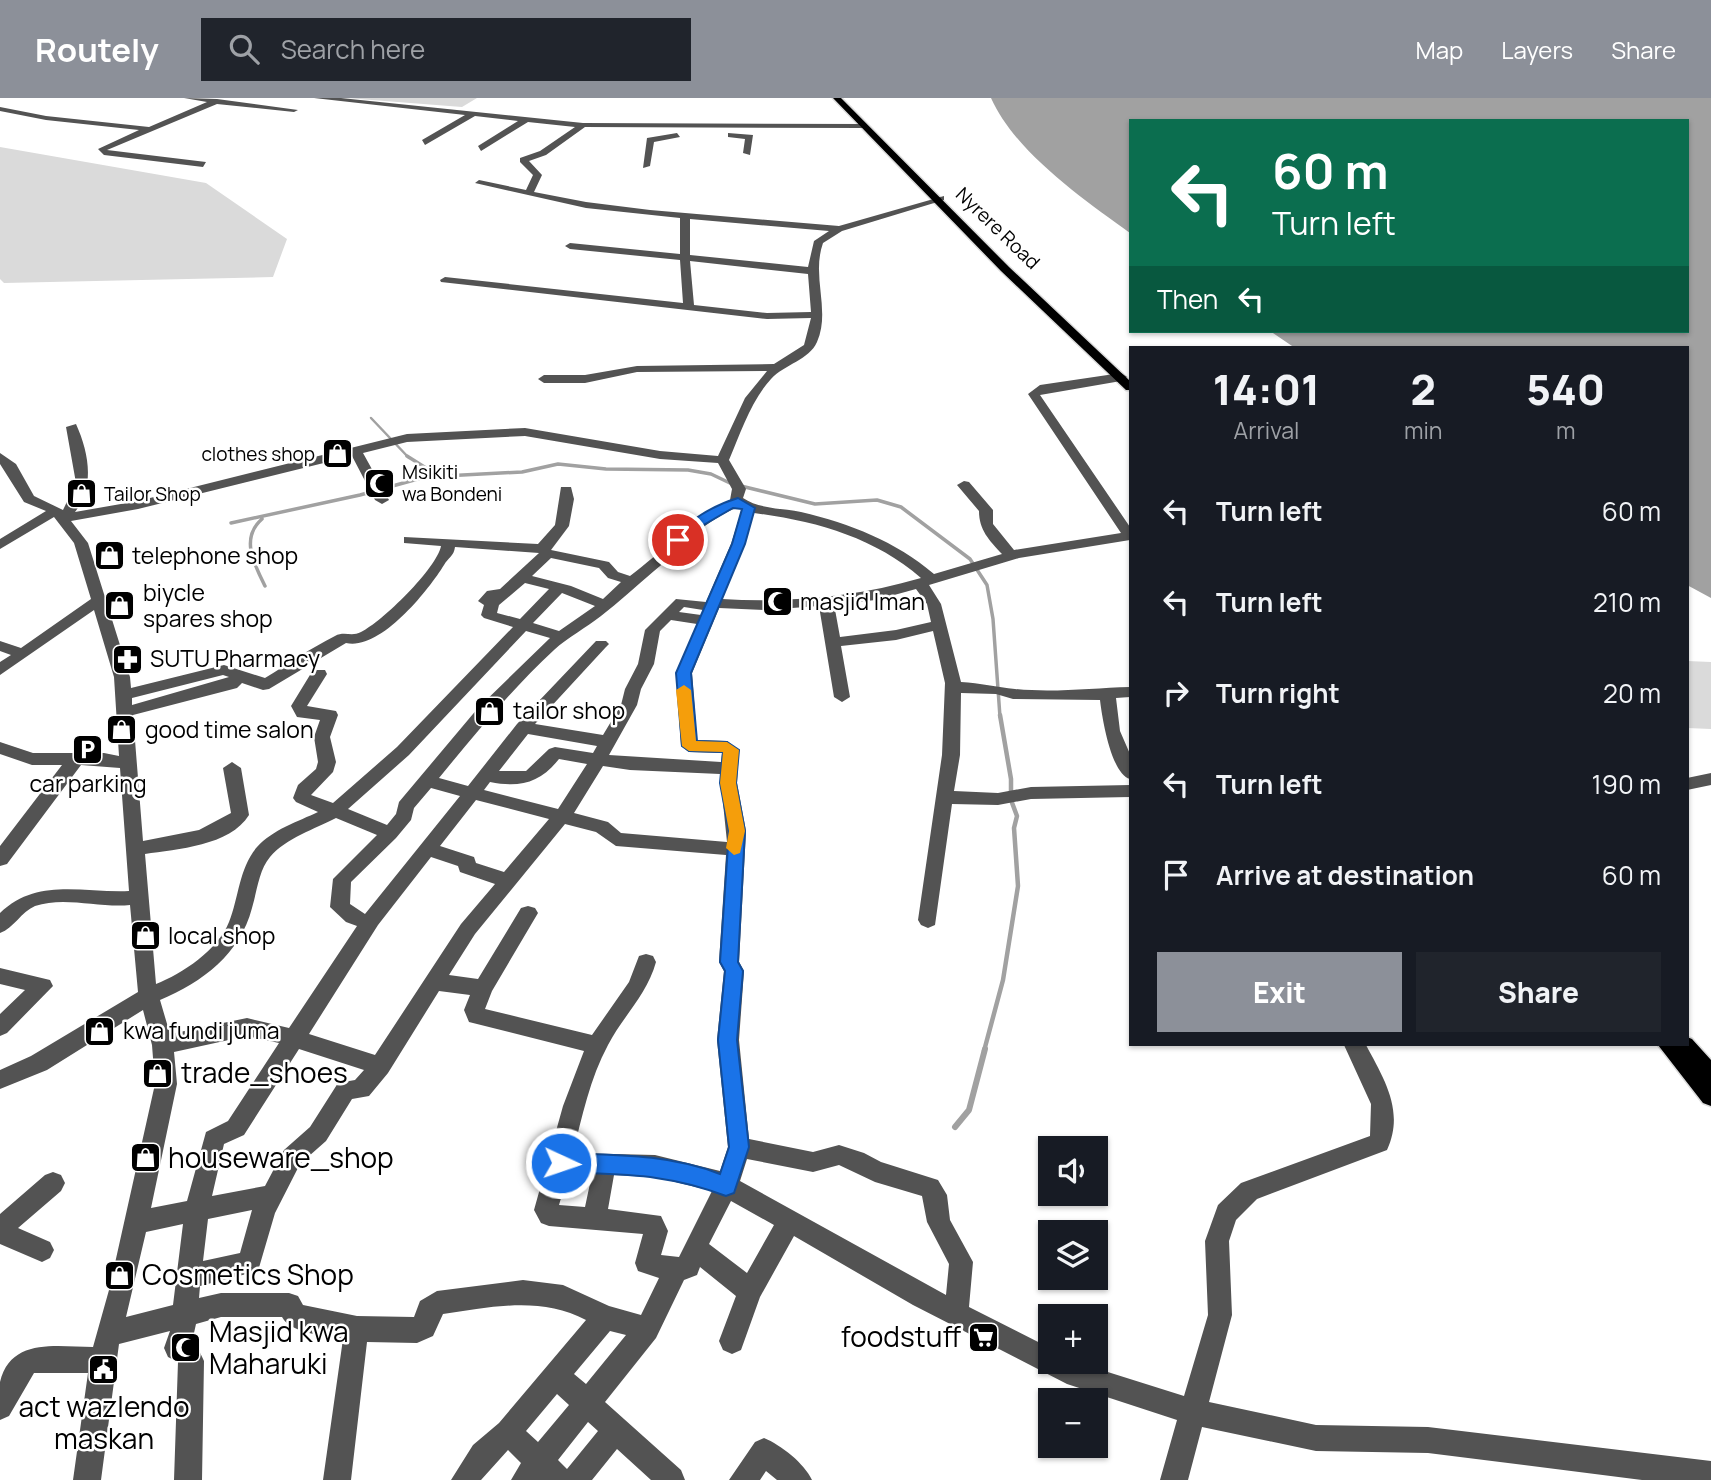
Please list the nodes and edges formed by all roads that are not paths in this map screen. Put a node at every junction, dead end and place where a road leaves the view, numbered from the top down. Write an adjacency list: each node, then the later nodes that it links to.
1 (188, 98): 7 (street)
2 (269, 98): 9 (street)
3 (318, 98): 11 (street)
4 (837, 98): 14 (main road, Nyrere Road)
5 (843, 98): 25 (main road, Nyrere Road)
6 (13, 100): 8 (street)
7 (216, 101): 9 (street); 15 (street)
8 (0, 106): 15 (street)
9 (255, 106): 10 (street)
10 (294, 110)
11 (473, 114): 12 (street); 18 (street)
12 (525, 120): 13 (street); 19 (street)
13 (583, 125): 16 (street); 24 (street)
14 (863, 125): 17 (street); 25 (main road, Nyrere Road)
15 (149, 129): 21 (street)
16 (683, 130): 17 (street); 22 (street)
17 (734, 130): 20 (street)
18 (425, 142)
19 (481, 148)
20 (747, 153)
21 (203, 164)
22 (646, 166)
23 (479, 183): 24 (street)
24 (530, 191): 26 (street)
25 (938, 199): 27 (street); 35 (main road, Nyrere Road)
26 (685, 217): 27 (street); 29 (street)
27 (839, 229): 30 (street)
28 (570, 246): 29 (street)
29 (686, 258): 30 (street); 32 (street)
30 (813, 271): 33 (street)
31 (445, 279): 32 (street)
32 (689, 307): 33 (street)
33 (819, 315): 34 (street)
34 (776, 367): 36 (street); 40 (street)
35 (1126, 376): 46 (street)
36 (544, 379)
37 (72, 427): 45 (street)
38 (355, 449): 40 (street); 43 (street); 45 (street)
39 (0, 457): 45 (street)
40 (723, 460): 44 (street)
41 (964, 485): 52 (street)
42 (566, 490): 51 (street)
43 (378, 494)
44 (740, 496): 54 (street); 55 (street); 60 (street)
45 (60, 514): 50 (street); 58 (street)
46 (1129, 535)
47 (1129, 536): 52 (street)
48 (409, 540): 49 (street)
49 (448, 544): 51 (street); 74 (street)
50 (0, 545)
51 (545, 551): 53 (street); 54 (street)
52 (1011, 555): 55 (street)
53 (522, 578): 56 (street); 61 (street)
54 (631, 581): 59 (street)
55 (925, 581): 57 (street); 62 (street)
56 (559, 587): 59 (street); 61 (street)
57 (826, 600): 60 (street); 64 (street)
58 (97, 601): 67 (street); 74 (street)
59 (606, 604): 63 (street)
60 (710, 610): 77 (street); 84 (street)
61 (522, 624): 63 (street); 93 (street)
62 (939, 625): 64 (street); 70 (street)
63 (561, 636): 88 (street)
64 (834, 642): 73 (street)
65 (601, 644): 75 (street)
66 (0, 646): 67 (street)
67 (23, 654): 68 (street)
68 (0, 670)
69 (319, 674): 93 (street)
70 (953, 688): 72 (street); 92 (street)
71 (1129, 692): 72 (street)
72 (1107, 695): 85 (street)
73 (842, 696)
74 (124, 703): 82 (street)
75 (523, 728): 76 (street); 86 (street)
76 (563, 736): 77 (street); 79 (street)
77 (610, 742): 81 (street)
78 (0, 748): 80 (street)
79 (555, 753): 81 (street); 86 (street)
80 (75, 760): 82 (street); 99 (street)
81 (601, 760): 84 (street); 94 (street)
82 (129, 764): 96 (street)
83 (232, 768): 96 (street)
84 (729, 768): 98 (street)
85 (1129, 771)
86 (486, 775): 91 (street)
87 (1711, 779): 89 (street)
88 (427, 781): 91 (street); 95 (street)
89 (1689, 784)
90 (1129, 790): 92 (street)
91 (472, 793): 94 (street); 97 (street)
92 (945, 797): 103 (street)
93 (335, 811): 95 (street); 110 (street)
94 (564, 815): 98 (street); 100 (street)
95 (390, 833): 104 (street)
96 (135, 849): 101 (street)
97 (428, 849): 100 (street); 104 (street)
98 (734, 849): 122 (street)
99 (0, 859)
100 (509, 881): 108 (street)
101 (138, 897): 105 (street); 110 (street)
102 (528, 913): 109 (street)
103 (928, 920)
104 (369, 923): 112 (street)
105 (0, 925)
106 (646, 962): 114 (street)
107 (0, 976): 111 (street)
108 (435, 982): 109 (street); 118 (street)
109 (484, 988): 114 (street)
110 (149, 996): 113 (street); 120 (street)
111 (0, 1027)
112 (294, 1038): 113 (street); 118 (street); 128 (street)
113 (163, 1045): 131 (street)
114 (597, 1045): 123 (street)
115 (1356, 1046): 149 (street)
116 (1670, 1046): 121 (main road)
117 (1686, 1046): 119 (main road)
118 (380, 1066): 127 (street)
119 (1711, 1076)
120 (0, 1080)
121 (1711, 1096)
122 (739, 1147): 126 (street); 138 (street)
123 (561, 1163): 124 (street); 129 (street)
124 (605, 1165): 126 (street); 129 (street)
125 (53, 1183): 132 (street)
126 (726, 1186): 130 (street); 133 (street)
127 (272, 1195): 128 (street); 136 (street)
128 (197, 1209): 131 (street); 136 (street)
129 (594, 1219): 135 (street)
130 (789, 1222): 137 (street); 138 (street)
131 (134, 1223): 143 (street)
132 (0, 1231): 134 (street)
133 (694, 1248): 135 (street); 137 (street)
134 (42, 1250)
135 (676, 1270): 142 (street)
136 (187, 1277): 139 (street)
137 (750, 1291): 144 (street)
138 (956, 1313): 149 (street)
139 (183, 1314): 141 (street); 143 (street); 155 (street)
140 (605, 1317): 141 (street); 142 (street); 146 (street)
141 (357, 1329): 156 (street)
142 (647, 1329): 147 (street)
143 (110, 1334): 145 (street)
144 (732, 1341)
145 (102, 1360): 148 (street); 154 (street)
146 (556, 1375): 147 (street); 151 (street)
147 (589, 1404): 150 (street); 152 (street)
148 (0, 1407)
149 (1193, 1412): 153 (street); 163 (street)
150 (616, 1429): 159 (street); 160 (street)
151 (508, 1433): 152 (street); 157 (street)
152 (532, 1471): 158 (street)
153 (1711, 1475)
154 (87, 1480)
155 (188, 1480)
156 (337, 1480)
157 (465, 1480)
158 (559, 1480)
159 (575, 1480)
160 (671, 1480)
161 (743, 1480): 162 (street)
162 (798, 1480)
163 (1174, 1480)

